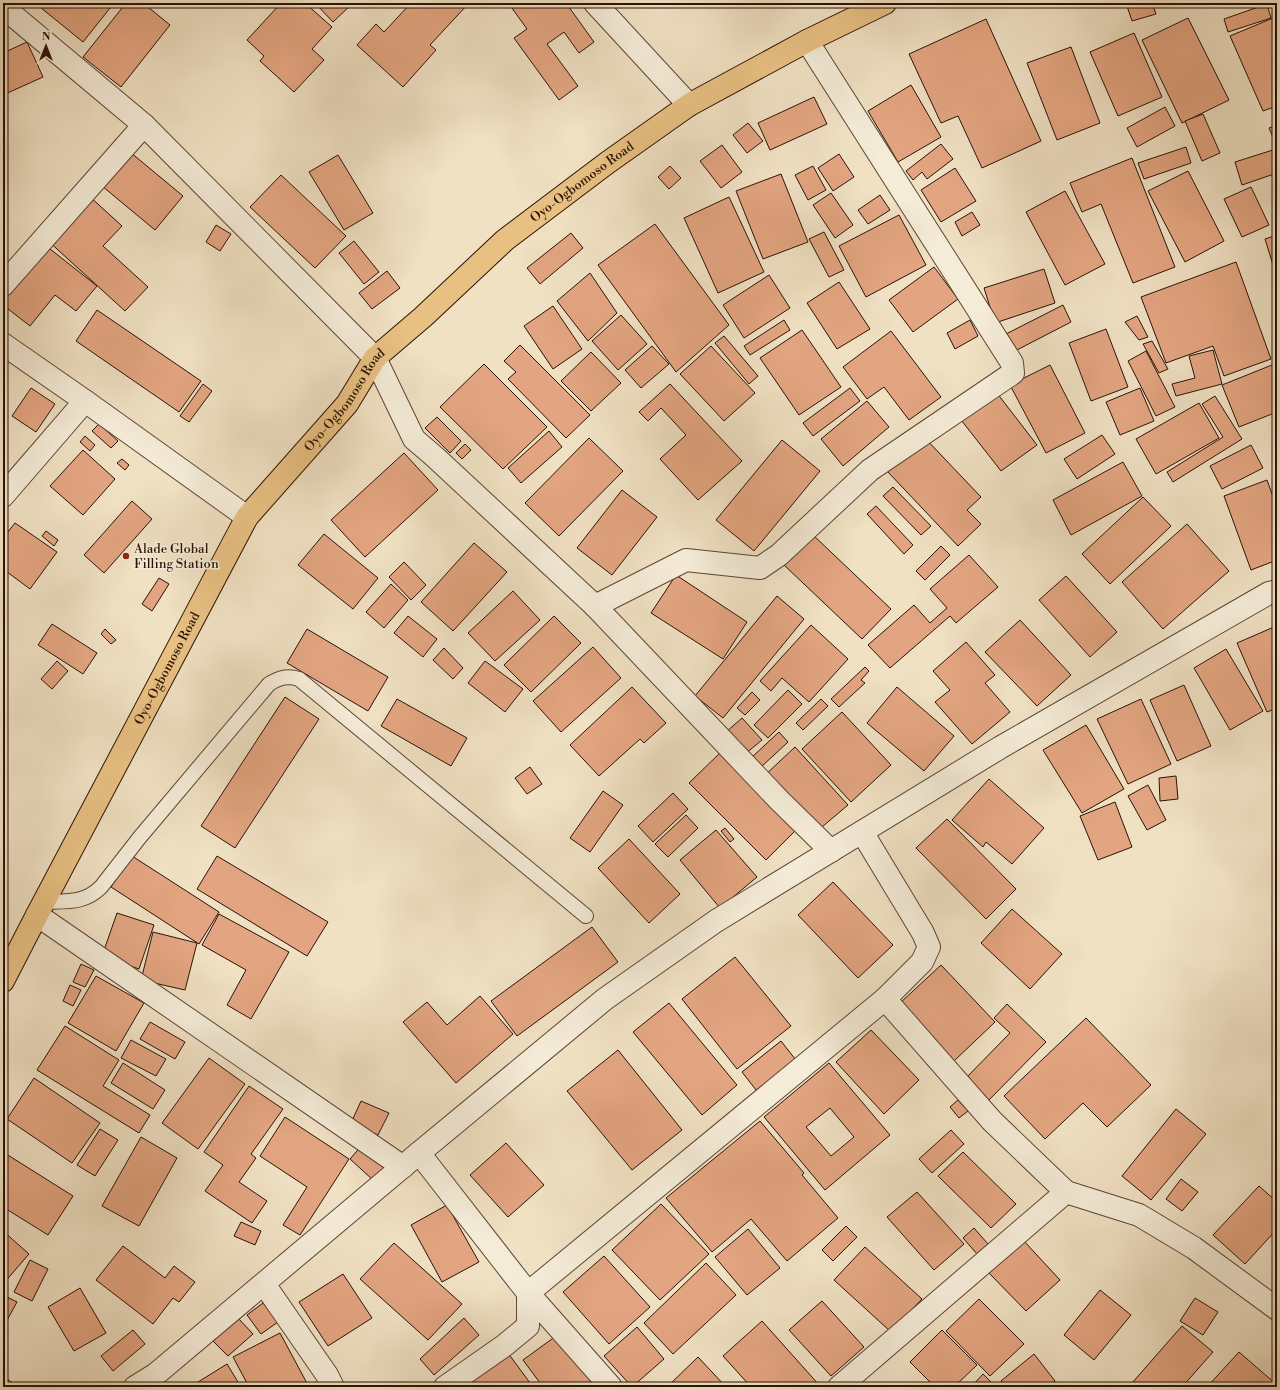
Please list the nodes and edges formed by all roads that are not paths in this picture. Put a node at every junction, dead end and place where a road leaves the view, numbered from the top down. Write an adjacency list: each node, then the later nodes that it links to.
1 (595, 3): 5 (street)
2 (885, 3): 4 (highway, Oyo-Ogbomoso Road)
3 (3, 7): 6 (street)
4 (807, 41): 5 (highway, Oyo-Ogbomoso Road); 14 (street)
5 (689, 105): 9 (highway, Oyo-Ogbomoso Road)
6 (144, 125): 7 (street); 9 (street)
7 (3, 285)
8 (3, 344): 10 (street)
9 (375, 358): 12 (highway, Oyo-Ogbomoso Road); 14 (street)
10 (85, 401): 11 (street); 12 (street)
11 (3, 496)
12 (247, 517): 17 (highway, Oyo-Ogbomoso Road)
13 (1277, 591): 15 (street)
14 (596, 606): 16 (street)
15 (862, 832): 16 (street); 20 (street)
16 (830, 851): 21 (street)
17 (40, 908): 18 (lane); 19 (highway, Oyo-Ogbomoso Road); 21 (street)
18 (586, 916)
19 (3, 981)
20 (885, 999): 22 (street); 24 (street)
21 (411, 1160): 23 (street); 24 (street)
22 (1066, 1192): 25 (street); 30 (street)
23 (264, 1284): 26 (street); 27 (street)
24 (528, 1293): 28 (street); 29 (street)
25 (1277, 1308)
26 (135, 1387)
27 (333, 1387)
28 (445, 1387)
29 (611, 1387)
30 (840, 1387)

